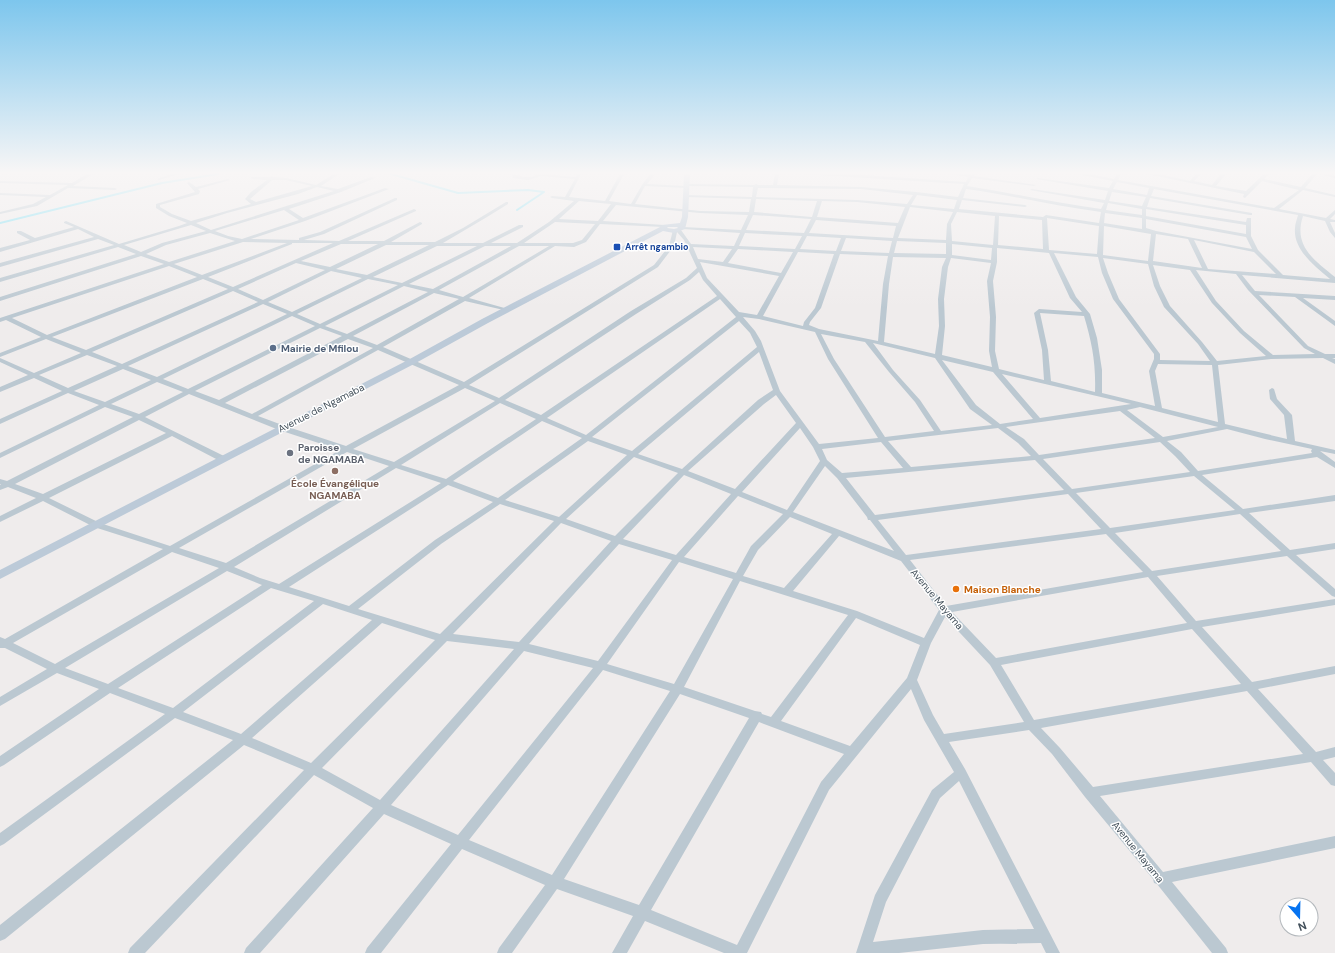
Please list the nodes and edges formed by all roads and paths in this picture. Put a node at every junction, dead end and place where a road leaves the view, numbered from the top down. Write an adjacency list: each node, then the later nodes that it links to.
1 (176, 218): 31 (street)
2 (206, 218): 31 (street)
3 (255, 218): 43 (street)
4 (307, 218): 27 (street)
5 (353, 218): 55 (street)
6 (395, 218): 56 (street)
7 (483, 218): 59 (street)
8 (602, 218): 33 (street)
9 (676, 218): 38 (street, Avenue de Ngamaba)
10 (685, 218): 40 (street)
11 (749, 218): 41 (street)
12 (807, 218): 24 (street)
13 (902, 218): 36 (street)
14 (952, 218): 57 (street)
15 (997, 218): 66 (street)
16 (1038, 218): 25 (street)
17 (1063, 218): 34 (street)
18 (1102, 218): 34 (street)
19 (1144, 218): 44 (street)
20 (1152, 218): 47 (street)
21 (1212, 218): 35 (street)
22 (1249, 218): 35 (street)
23 (1300, 218): 93 (street)
24 (814, 219): 36 (street); 45 (street)
25 (1044, 219): 71 (street)
26 (1327, 219): 29 (street); 48 (street)
27 (303, 220): 54 (street)
28 (554, 220): 33 (street); 62 (street)
29 (1335, 221)
30 (66, 222): 39 (street)
31 (191, 223): 43 (street); 60 (street)
32 (420, 223): 58 (street)
33 (598, 223): 38 (street); 63 (street)
34 (1102, 224): 44 (street); 75 (street)
35 (1248, 224): 47 (street)
36 (899, 225): 52 (street)
37 (521, 226): 61 (street)
38 (665, 226): 40 (street); 51 (street, Avenue de Ngamaba)
39 (77, 228): 49 (street); 53 (street)
40 (679, 229): 41 (street); 51 (street, Avenue de Ngamaba); 64 (street, Avenue Mayama); 135 (street)
41 (744, 231): 45 (street); 65 (street)
42 (19, 232): 53 (street)
43 (210, 232): 54 (street); 72 (street)
44 (1154, 232): 50 (street); 79 (street)
45 (805, 234): 46 (street); 68 (street)
46 (844, 236): 52 (street); 70 (street)
47 (1248, 236): 69 (street)
48 (1335, 236)
49 (98, 237): 60 (street); 82 (street)
50 (1190, 238): 69 (street); 86 (street)
51 (642, 239): 104 (street, Avenue de Ngamaba)
52 (896, 239): 57 (street); 73 (street)
53 (35, 240): 67 (street)
54 (240, 240): 55 (street); 80 (street)
55 (294, 242): 56 (street); 89 (street)
56 (342, 242): 58 (street); 77 (street)
57 (948, 242): 66 (street); 74 (street)
58 (385, 243): 59 (street); 85 (street)
59 (437, 244): 61 (street); 91 (street)
60 (118, 245): 72 (street); 92 (street)
61 (485, 245): 62 (street); 94 (street)
62 (518, 245): 63 (street); 96 (street)
63 (554, 245): 102 (street)
64 (690, 245): 65 (street); 76 (street, Avenue Mayama)
65 (735, 247): 68 (street); 81 (street)
66 (994, 247): 71 (street); 78 (street)
67 (0, 250)
68 (796, 250): 70 (street); 88 (street)
69 (1256, 251): 90 (street)
70 (838, 252): 73 (street); 112 (street)
71 (1048, 252): 75 (street); 106 (street)
72 (141, 254): 80 (street); 101 (street)
73 (890, 255): 74 (street); 116 (street)
74 (949, 256): 78 (street); 124 (street)
75 (1100, 256): 79 (street); 127 (street)
76 (695, 260): 81 (street); 84 (street, Avenue Mayama)
77 (297, 262): 85 (street); 95 (street)
78 (994, 262): 131 (street)
79 (1150, 262): 83 (street); 129 (street)
80 (169, 264): 89 (street); 109 (street)
81 (724, 264): 88 (street)
82 (0, 265)
83 (1192, 268): 86 (street); 123 (street)
84 (699, 269): 98 (street, Avenue Mayama); 142 (street)
85 (330, 270): 91 (street); 103 (street)
86 (1206, 270): 87 (street)
87 (1238, 273): 90 (street); 97 (street)
88 (784, 275): 108 (street)
89 (202, 277): 95 (street); 114 (street)
90 (1282, 277): 93 (street)
91 (365, 278): 94 (street); 105 (street)
92 (0, 280)
93 (1335, 280)
94 (402, 285): 96 (street); 111 (street)
95 (233, 290): 103 (street); 119 (street)
96 (433, 291): 102 (street); 113 (street)
97 (1254, 293): 99 (street); 121 (street)
98 (720, 296): 107 (street, Avenue Mayama); 150 (street)
99 (1297, 296): 100 (street); 110 (street)
100 (1335, 298)
101 (0, 299)
102 (464, 299): 104 (street); 117 (street)
103 (263, 302): 105 (street); 130 (street)
104 (506, 310): 126 (street, Avenue de Ngamaba)
105 (292, 314): 111 (street); 133 (street)
106 (1086, 314): 134 (street); 141 (street)
107 (739, 316): 108 (street); 118 (street, Avenue Mayama); 159 (street)
108 (759, 317): 112 (street)
109 (4, 319): 114 (street)
110 (1335, 324)
111 (320, 326): 113 (street); 140 (street)
112 (817, 331): 115 (street); 160 (street)
113 (346, 336): 117 (street); 143 (street)
114 (46, 337): 119 (street); 120 (street)
115 (867, 340): 116 (street); 158 (street)
116 (881, 343): 124 (street)
117 (379, 348): 126 (street); 148 (street)
118 (760, 348): 139 (street, Avenue Mayama); 167 (street)
119 (86, 353): 130 (street); 132 (street)
120 (0, 355)
121 (1324, 356): 122 (street); 123 (street); 128 (street)
122 (1335, 356)
123 (1271, 357): 129 (street)
124 (938, 358): 131 (street); 154 (street)
125 (0, 360): 132 (street)
126 (411, 362): 135 (street); 156 (street, Avenue de Ngamaba)
127 (1156, 362): 129 (street); 146 (street)
128 (1335, 362)
129 (1215, 363): 155 (street)
130 (123, 366): 133 (street); 138 (street)
131 (996, 371): 134 (street); 151 (street)
132 (33, 376): 136 (street); 138 (street)
133 (155, 380): 140 (street); 144 (street)
134 (1048, 382): 141 (street)
135 (464, 385): 142 (street); 165 (street)
136 (0, 390)
137 (1272, 390): 162 (street)
138 (68, 391): 144 (street); 152 (street)
139 (777, 391): 153 (street, Avenue Mayama); 176 (street)
140 (190, 392): 143 (street); 149 (street)
141 (1098, 394): 145 (street)
142 (501, 401): 150 (street); 173 (street)
143 (219, 403): 148 (street)
144 (106, 404): 149 (street); 169 (street)
145 (1138, 405): 146 (street); 147 (street)
146 (1159, 409): 155 (street)
147 (1120, 410): 151 (street); 161 (street)
148 (253, 416): 156 (street)
149 (139, 417): 157 (street); 180 (street)
150 (541, 418): 159 (street); 179 (street)
151 (1038, 420): 154 (street)
152 (0, 422)
153 (800, 423): 163 (street, Avenue Mayama); 181 (street)
154 (1000, 426): 158 (street); 170 (street)
155 (1224, 427): 161 (street); 162 (street)
156 (282, 428): 165 (street); 171 (street, Avenue de Ngamaba)
157 (172, 433): 171 (street); 183 (street)
158 (939, 433): 160 (street)
159 (587, 438): 167 (street); 185 (street)
160 (883, 440): 163 (street); 175 (street)
161 (1163, 441): 170 (street); 177 (street)
162 (1291, 443): 164 (street)
163 (817, 447): 172 (street, Avenue Mayama)
164 (1311, 447): 166 (street); 168 (street)
165 (345, 450): 173 (street); 196 (street)
166 (1335, 452)
167 (633, 454): 176 (street); 190 (street)
168 (1319, 454): 174 (street); 177 (street)
169 (0, 456)
170 (1037, 458): 175 (street); 182 (street)
171 (223, 460): 191 (street, Avenue de Ngamaba)
172 (824, 461): 178 (street, Avenue Mayama); 187 (street)
173 (396, 466): 179 (street); 200 (street)
174 (1335, 466)
175 (909, 470): 178 (street)
176 (683, 472): 181 (street); 194 (street)
177 (1197, 475): 182 (street); 186 (street)
178 (840, 476): 188 (street, Avenue Mayama)
179 (447, 482): 185 (street); 205 (street)
180 (3, 484): 183 (street)
181 (737, 493): 187 (street); 198 (street)
182 (1071, 493): 188 (street); 192 (street)
183 (42, 497): 189 (street); 191 (street)
184 (1335, 498): 186 (street)
185 (499, 501): 190 (street); 210 (street)
186 (1241, 511): 192 (street); 197 (street)
187 (788, 514): 193 (street); 203 (street)
188 (871, 518): 199 (street, Avenue Mayama)
189 (0, 519)
190 (560, 520): 194 (street); 215 (street)
191 (97, 524): 196 (street); 202 (street, Avenue de Ngamaba)
192 (1108, 531): 199 (street); 201 (street)
193 (837, 533): 199 (street); 206 (street)
194 (617, 540): 198 (street); 218 (street)
195 (1335, 546): 197 (street)
196 (171, 548): 200 (street); 217 (street)
197 (1290, 554): 201 (street); 207 (street)
198 (677, 558): 203 (street); 220 (street)
199 (902, 558): 211 (street, Avenue Mayama)
200 (227, 567): 204 (street); 221 (street)
201 (1150, 574): 211 (street); 214 (street)
202 (0, 576)
203 (736, 577): 206 (street); 226 (street)
204 (270, 584): 205 (street); 225 (street)
205 (281, 587): 208 (street)
206 (787, 591): 212 (street)
207 (1335, 594)
208 (322, 600): 210 (street); 228 (street)
209 (1335, 602): 214 (street)
210 (351, 609): 213 (street)
211 (944, 610): 216 (street); 219 (street, Avenue Mayama)
212 (854, 613): 216 (street); 230 (street)
213 (380, 619): 215 (street); 233 (street)
214 (1194, 625): 219 (street); 224 (street)
215 (443, 638): 218 (street); 238 (street)
216 (926, 643): 223 (street)
217 (2, 644): 221 (street)
218 (521, 647): 220 (street); 242 (street)
219 (994, 662): 231 (street, Avenue Mayama)
220 (600, 666): 226 (street); 244 (street)
221 (56, 669): 225 (street); 227 (street)
222 (1335, 670): 224 (street)
223 (912, 680): 232 (street); 234 (street)
224 (1250, 687): 231 (street); 236 (street)
225 (108, 689): 228 (street); 237 (street)
226 (677, 689): 229 (street); 247 (street)
227 (0, 702)
228 (173, 714): 233 (street); 243 (street)
229 (757, 715): 230 (street); 248 (street)
230 (774, 722): 234 (street)
231 (1032, 726): 232 (street); 241 (street, Avenue Mayama)
232 (940, 738): 239 (street)
233 (243, 739): 238 (street); 249 (street)
234 (852, 752): 257 (street)
235 (1335, 752): 236 (street)
236 (1313, 757): 240 (street); 241 (street)
237 (0, 762)
238 (313, 769): 242 (street); 252 (street)
239 (961, 773): 250 (street); 251 (street)
240 (1335, 781)
241 (1089, 792): 246 (street, Avenue Mayama)
242 (382, 807): 244 (street); 253 (street)
243 (0, 840)
244 (461, 842): 247 (street); 254 (street)
245 (1335, 842): 246 (street)
246 (1159, 879): 259 (street, Avenue Mayama)
247 (555, 881): 248 (street); 255 (street)
248 (641, 913): 256 (street); 257 (street)
249 (0, 934)
250 (1044, 936): 251 (street); 258 (street)
251 (863, 951)
252 (135, 953)
253 (250, 953)
254 (372, 953)
255 (504, 953)
256 (618, 953)
257 (740, 953)
258 (1052, 953)
259 (1221, 953)

